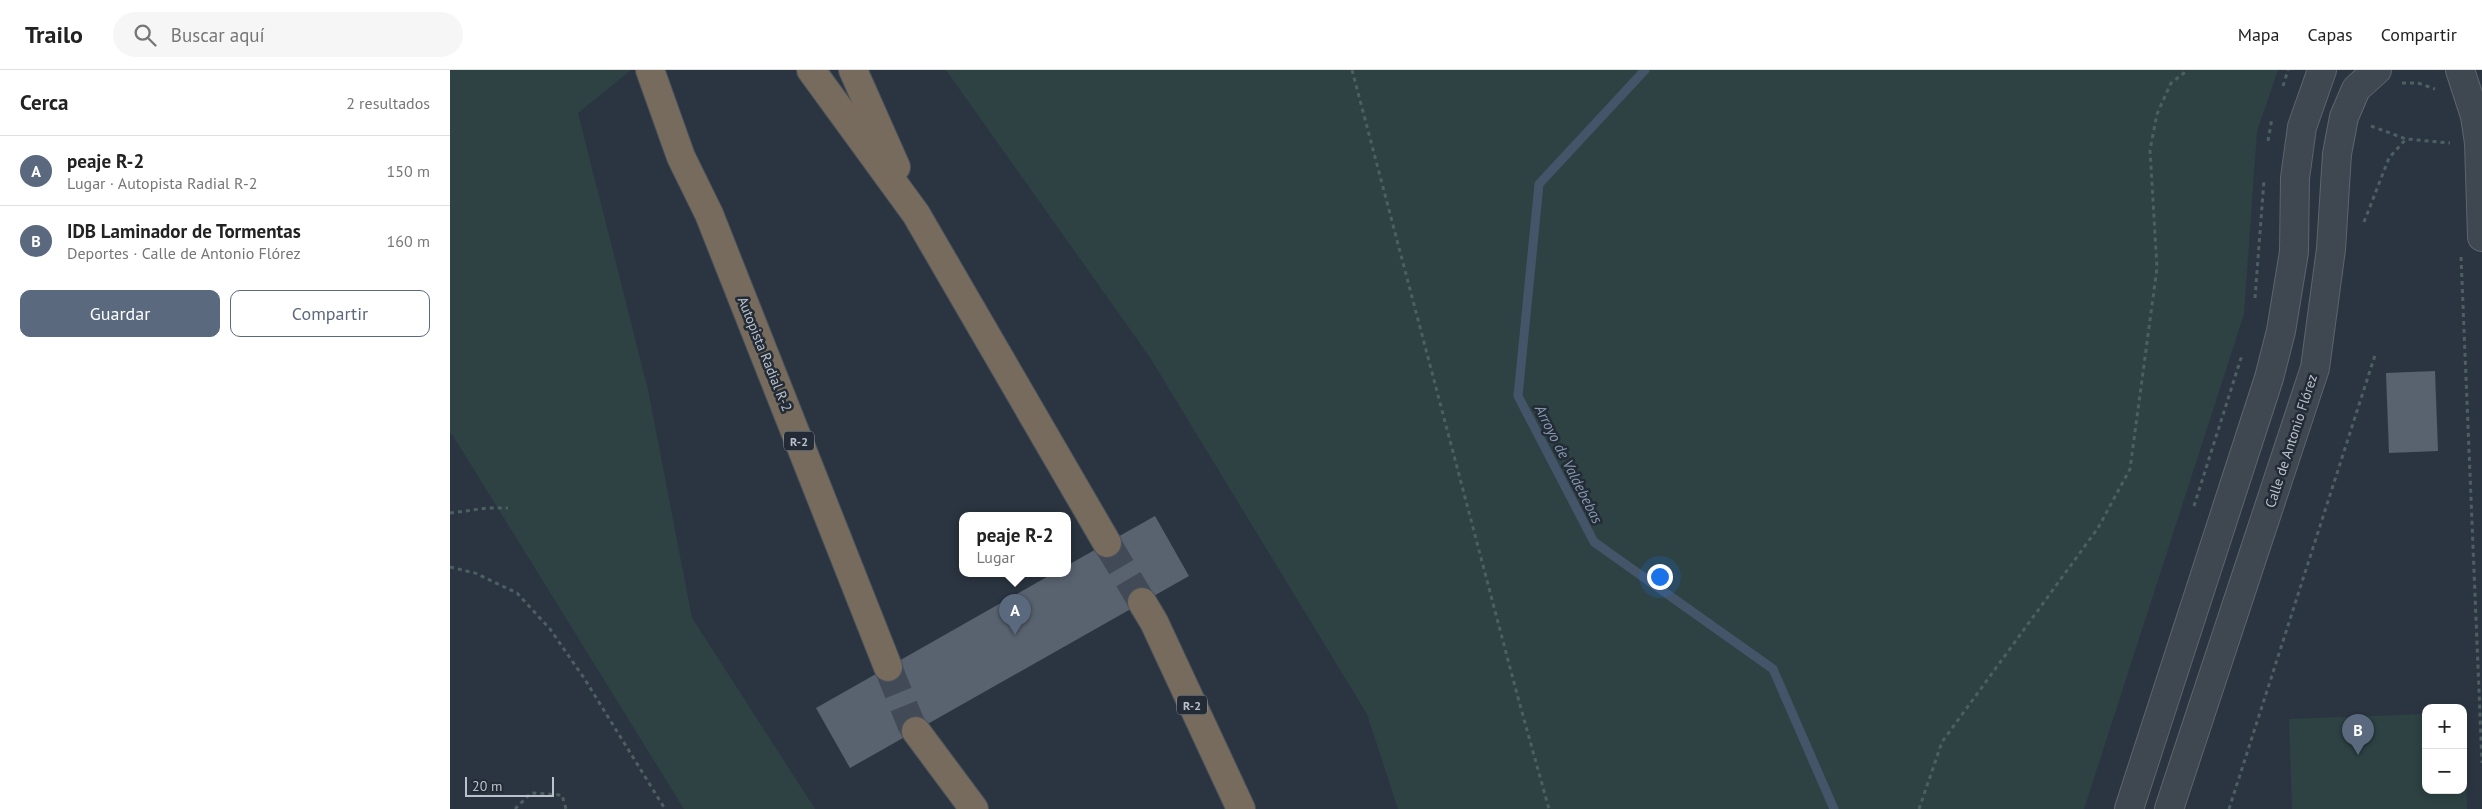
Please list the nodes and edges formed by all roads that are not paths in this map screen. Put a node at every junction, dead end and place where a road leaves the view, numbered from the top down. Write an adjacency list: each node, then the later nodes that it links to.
1 (630, 70): 10 (highway)
2 (650, 70): 10 (highway, Autopista Radial R-2 / R-2)
3 (810, 70): 11 (highway)
4 (853, 70): 11 (highway)
5 (2322, 70): 19 (street)
6 (2377, 70): 20 (street, Calle de Antonio Flórez)
7 (2460, 70): 12 (street)
8 (2469, 70): 9 (street)
9 (2482, 71)
10 (681, 157): 15 (highway, Autopista Radial R-2 / R-2)
11 (916, 214): 13 (highway)
12 (2482, 237)
13 (1107, 543)
14 (1142, 602): 18 (highway, R-2)
15 (888, 667)
16 (916, 730): 17 (highway)
17 (974, 809)
18 (1241, 809)
19 (2129, 809)
20 (2169, 809)

